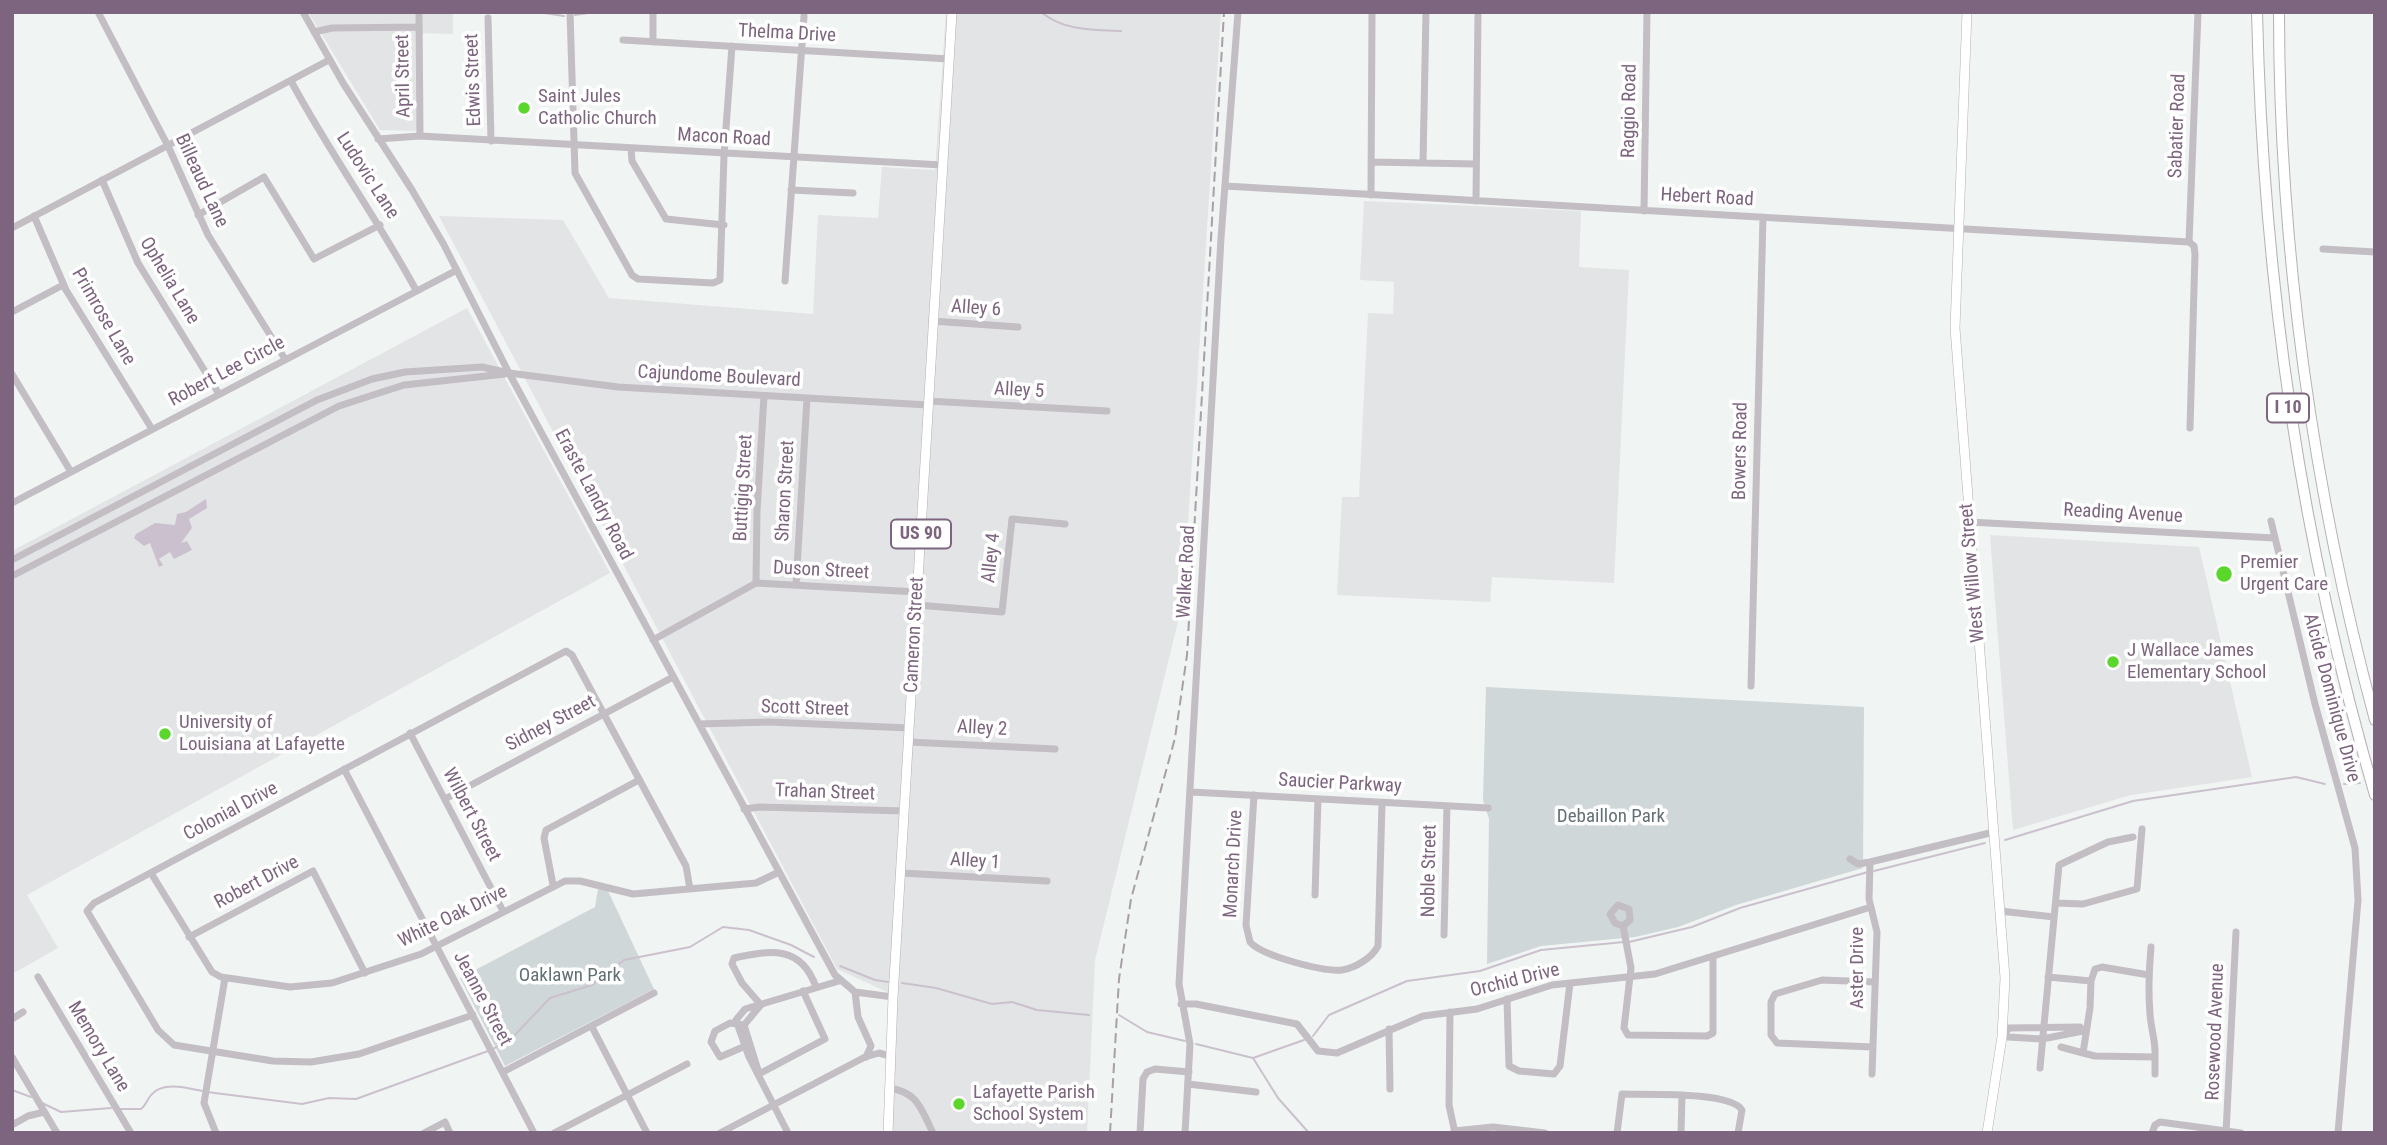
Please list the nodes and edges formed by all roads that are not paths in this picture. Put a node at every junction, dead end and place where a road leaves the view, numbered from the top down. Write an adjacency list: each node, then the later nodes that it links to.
1 (98, 12): 31 (street, Billeaud Lane)
2 (303, 12): 19 (street, Eraste Landry Road)
3 (569, 12): 30 (street)
4 (653, 12): 21 (street)
5 (952, 12): 24 (main road, Cameron Street / US 90)
6 (1238, 12): 40 (street, Walker Road)
7 (1372, 12): 35 (street)
8 (1426, 12): 36 (street)
9 (1478, 12): 37 (street)
10 (1647, 12): 45 (street, Raggio Road)
11 (1967, 12): 52 (main road, West Willow Street)
12 (2198, 12): 53 (street, Sabatier Road)
13 (2257, 12): 102 (highway, I 10)
14 (2279, 12): 93 (highway, I 10)
15 (419, 15): 18 (street, April Street)
16 (804, 16): 23 (street)
17 (488, 18): 29 (street, Edwis Street)
18 (419, 26): 19 (street); 27 (street, April Street)
19 (314, 32): 25 (street, Eraste Landry Road)
20 (622, 40): 21 (street, Thelma Drive)
21 (653, 42): 22 (street, Thelma Drive)
22 (732, 46): 23 (street, Thelma Drive); 33 (street)
23 (802, 50): 24 (street, Thelma Drive); 34 (street)
24 (949, 59): 38 (main road, Cameron Street / US 90)
25 (329, 60): 26 (street); 28 (street, Eraste Landry Road)
26 (290, 81): 31 (street); 49 (street, Ludovic Lane)
27 (420, 136): 28 (street, Macon Road); 29 (street, Macon Road)
28 (379, 138): 56 (street, Eraste Landry Road)
29 (491, 141): 30 (street, Macon Road)
30 (573, 145): 32 (street, Macon Road); 50 (street)
31 (168, 146): 39 (street); 46 (street, Billeaud Lane)
32 (631, 148): 33 (street, Macon Road); 50 (street)
33 (724, 155): 34 (street, Macon Road); 50 (street)
34 (794, 158): 38 (street, Macon Road); 41 (street)
35 (1371, 162): 36 (street); 43 (street)
36 (1423, 163): 37 (street)
37 (1475, 164): 44 (street)
38 (942, 166): 61 (main road, Cameron Street / US 90)
39 (102, 180): 47 (street); 66 (street, Ophelia Lane)
40 (1225, 186): 43 (street, Hebert Road); 101 (street, Walker Road)
41 (791, 190): 42 (street); 57 (street)
42 (853, 193)
43 (1371, 195): 44 (street, Hebert Road)
44 (1476, 201): 45 (street, Hebert Road)
45 (1644, 211): 48 (street, Hebert Road)
46 (198, 215): 49 (street); 63 (street, Billeaud Lane)
47 (34, 216): 51 (street); 58 (street, Primrose Lane)
48 (1763, 217): 52 (street, Hebert Road); 91 (street, Bowers Road)
49 (380, 225): 59 (street, Ludovic Lane)
50 (724, 225)
51 (12, 228)
52 (1958, 228): 53 (street, Hebert Road); 79 (main road, West Willow Street)
53 (2189, 242): 71 (street, Sabatier Road)
54 (2323, 249): 55 (street)
55 (2375, 252)
56 (457, 270): 59 (street, Robert Lee Circle); 64 (street, Eraste Landry Road)
57 (785, 281)
58 (64, 285): 60 (street); 72 (street, Primrose Lane)
59 (416, 289): 63 (street, Robert Lee Circle)
60 (12, 312)
61 (932, 321): 62 (street, Alley 6); 69 (main road, Cameron Street / US 90)
62 (1018, 327)
63 (285, 359): 66 (street, Robert Lee Circle)
64 (509, 373): 67 (street, Cajundome Boulevard); 73 (street, Cajundome Boulevard); 74 (street, Cajundome Boulevard); 89 (street, Eraste Landry Road)
65 (12, 374): 75 (street)
66 (219, 394): 72 (street, Robert Lee Circle)
67 (764, 396): 68 (street, Cajundome Boulevard); 85 (street, Buttigig Street)
68 (807, 398): 69 (street, Cajundome Boulevard); 86 (street, Sharon Street)
69 (928, 403): 70 (street, Alley 5); 87 (main road, Cameron Street / US 90)
70 (1107, 411)
71 (2190, 428)
72 (152, 429): 75 (street, Robert Lee Circle)
73 (212, 455): 74 (street); 77 (street, Cajundome Boulevard)
74 (218, 467): 81 (street, Cajundome Boulevard)
75 (71, 472): 76 (street, Robert Lee Circle)
76 (12, 503)
77 (88, 520): 81 (street); 83 (street, Cajundome Boulevard)
78 (2271, 521): 82 (street, Alcide Dominique Drive)
79 (1969, 522): 82 (street, Reading Avenue); 112 (main road, West Willow Street)
80 (1065, 524): 88 (street, Alley 4)
81 (95, 532): 84 (street, Cajundome Boulevard)
82 (2275, 538): 214 (street, Alcide Dominique Drive)
83 (12, 560)
84 (12, 576)
85 (756, 583): 86 (street, Duson Street); 89 (street, Duson Street)
86 (796, 585): 87 (street, Duson Street)
87 (917, 592): 88 (main road, Cameron Street / US 90)
88 (917, 605): 95 (main road, Cameron Street / US 90)
89 (653, 640): 90 (street, Eraste Landry Road)
90 (673, 677): 92 (street, Sidney Street); 94 (street, Eraste Landry Road)
91 (1751, 686)
92 (604, 713): 96 (street, Colonial Drive); 100 (street, Colonial Drive); 104 (street, Sidney Street)
93 (2375, 720)
94 (699, 724): 95 (street, Scott Street); 109 (street, Eraste Landry Road)
95 (909, 729): 97 (main road, Cameron Street / US 90)
96 (410, 733): 99 (street, Colonial Drive); 104 (street, Wilbert Street)
97 (909, 743): 98 (street, Alley 2); 110 (main road, Cameron Street / US 90)
98 (1055, 749)
99 (344, 769): 117 (street, Colonial Drive); 132 (street, Jeanne Street)
100 (639, 780): 120 (street); 121 (street, Colonial Drive)
101 (1191, 792): 103 (street, Saucier Parkway); 152 (street, Walker Road)
102 (2375, 794)
103 (1254, 795): 105 (street, Saucier Parkway); 106 (street, Monarch Drive)
104 (445, 799): 125 (street, Wilbert Street)
105 (1318, 799): 106 (street, Saucier Parkway); 122 (street)
106 (1382, 803): 107 (street, Saucier Parkway)
107 (1447, 807): 108 (street, Saucier Parkway); 130 (street, Noble Street)
108 (1488, 807)
109 (744, 809): 110 (street, Trahan Street); 116 (street, Eraste Landry Road)
110 (905, 811): 118 (main road, Cameron Street / US 90)
111 (2142, 829): 123 (street)
112 (1994, 832): 115 (street); 126 (main road, West Willow Street)
113 (2133, 837): 123 (street)
114 (1850, 859): 115 (street)
115 (1870, 862): 124 (street, Aster Drive)
116 (779, 872): 121 (street, White Oak Drive); 141 (street, Eraste Landry Road)
117 (151, 873): 131 (street); 169 (street, Colonial Drive)
118 (901, 873): 119 (street, Alley 1); 149 (main road, Cameron Street / US 90)
119 (1047, 881)
120 (553, 885): 121 (street, White Oak Drive); 125 (street, White Oak Drive)
121 (690, 889)
122 (1315, 895)
123 (2056, 904): 127 (street)
124 (1871, 907): 134 (street, Orchid Drive); 143 (street, Aster Drive)
125 (503, 911): 132 (street, White Oak Drive)
126 (2000, 911): 127 (street); 163 (main road, West Willow Street)
127 (2054, 917): 139 (street)
128 (1623, 926): 138 (street)
129 (2236, 932): 192 (street, Rosewood Avenue)
130 (1444, 935)
131 (189, 937): 135 (street, Robert Drive); 140 (street)
132 (436, 946): 135 (street, White Oak Drive); 155 (street, Jeanne Street)
133 (2151, 947): 136 (street)
134 (1713, 956): 138 (street, Orchid Drive); 138 (street)
135 (365, 973): 140 (street, White Oak Drive)
136 (2149, 975): 142 (street); 174 (street)
137 (38, 976): 194 (street, Memory Lane)
138 (1630, 977): 144 (street, Orchid Drive)
139 (2048, 977): 142 (street); 160 (street)
140 (225, 978): 169 (street)
141 (839, 981): 145 (street); 147 (street, Eraste Landry Road)
142 (2091, 981): 162 (street)
143 (1875, 982): 167 (street, Aster Drive); 167 (street)
144 (1570, 983): 150 (street, Orchid Drive); 150 (street)
145 (816, 986): 146 (street); 151 (street)
146 (803, 991): 151 (street); 179 (street)
147 (855, 992): 149 (street, Eraste Landry Road); 173 (street)
148 (654, 993): 158 (street)
149 (893, 998): 171 (main road, Cameron Street / US 90)
150 (1507, 999): 154 (street, Orchid Drive)
151 (761, 1004): 157 (street)
152 (1181, 1004): 161 (street, Orchid Drive); 178 (street, Walker Road)
153 (23, 1012): 156 (street)
154 (1450, 1012): 161 (street, Orchid Drive); 191 (street)
155 (473, 1015): 169 (street, Colonial Drive); 177 (street, Jeanne Street)
156 (12, 1019)
157 (740, 1024): 166 (street); 166 (street)
158 (592, 1027): 177 (street); 186 (street)
159 (2025, 1027): 160 (street); 163 (street); 164 (street)
160 (2042, 1028): 162 (street); 165 (street)
161 (1389, 1029): 184 (street)
162 (2084, 1031): 165 (street); 170 (street)
163 (2004, 1032): 164 (street); 211 (main road, West Willow Street)
164 (2029, 1038): 165 (street)
165 (2042, 1038): 176 (street)
166 (748, 1045): 179 (street)
167 (1873, 1046): 180 (street, Aster Drive)
168 (2061, 1047): 170 (street)
169 (212, 1051): 195 (street)
170 (2083, 1053): 174 (street)
171 (890, 1056): 173 (street); 183 (main road, Cameron Street / US 90)
172 (12, 1057): 189 (street)
173 (865, 1057): 188 (street)
174 (2155, 1057): 181 (street)
175 (687, 1064): 186 (street)
176 (2040, 1068)
177 (503, 1072): 198 (street, Jeanne Street)
178 (1189, 1072): 182 (street, Walker Road); 205 (street)
179 (758, 1074): 188 (street)
180 (1872, 1074)
181 (2155, 1074)
182 (1188, 1084): 185 (street); 206 (street, Walker Road)
183 (889, 1088): 203 (main road, Cameron Street / US 90); 204 (street)
184 (1391, 1089)
185 (1256, 1092)
186 (627, 1094): 199 (street); 200 (street)
187 (1682, 1096): 208 (street); 209 (street); 210 (street)
188 (774, 1105): 201 (street); 202 (street)
189 (44, 1112): 190 (street); 193 (street)
190 (12, 1125)
191 (1455, 1132): 207 (street)
192 (2226, 1132): 212 (street); 213 (street)
193 (57, 1133)
194 (131, 1133)
195 (216, 1133)
196 (424, 1133): 197 (street)
197 (450, 1133)
198 (534, 1133)
199 (554, 1133)
200 (647, 1133)
201 (720, 1133)
202 (788, 1133)
203 (888, 1133)
204 (933, 1133)
205 (1140, 1133)
206 (1185, 1133)
207 (1545, 1133)
208 (1617, 1133)
209 (1681, 1133)
210 (1738, 1133)
211 (1987, 1133)
212 (2152, 1133)
213 (2241, 1133)
214 (2338, 1133)

